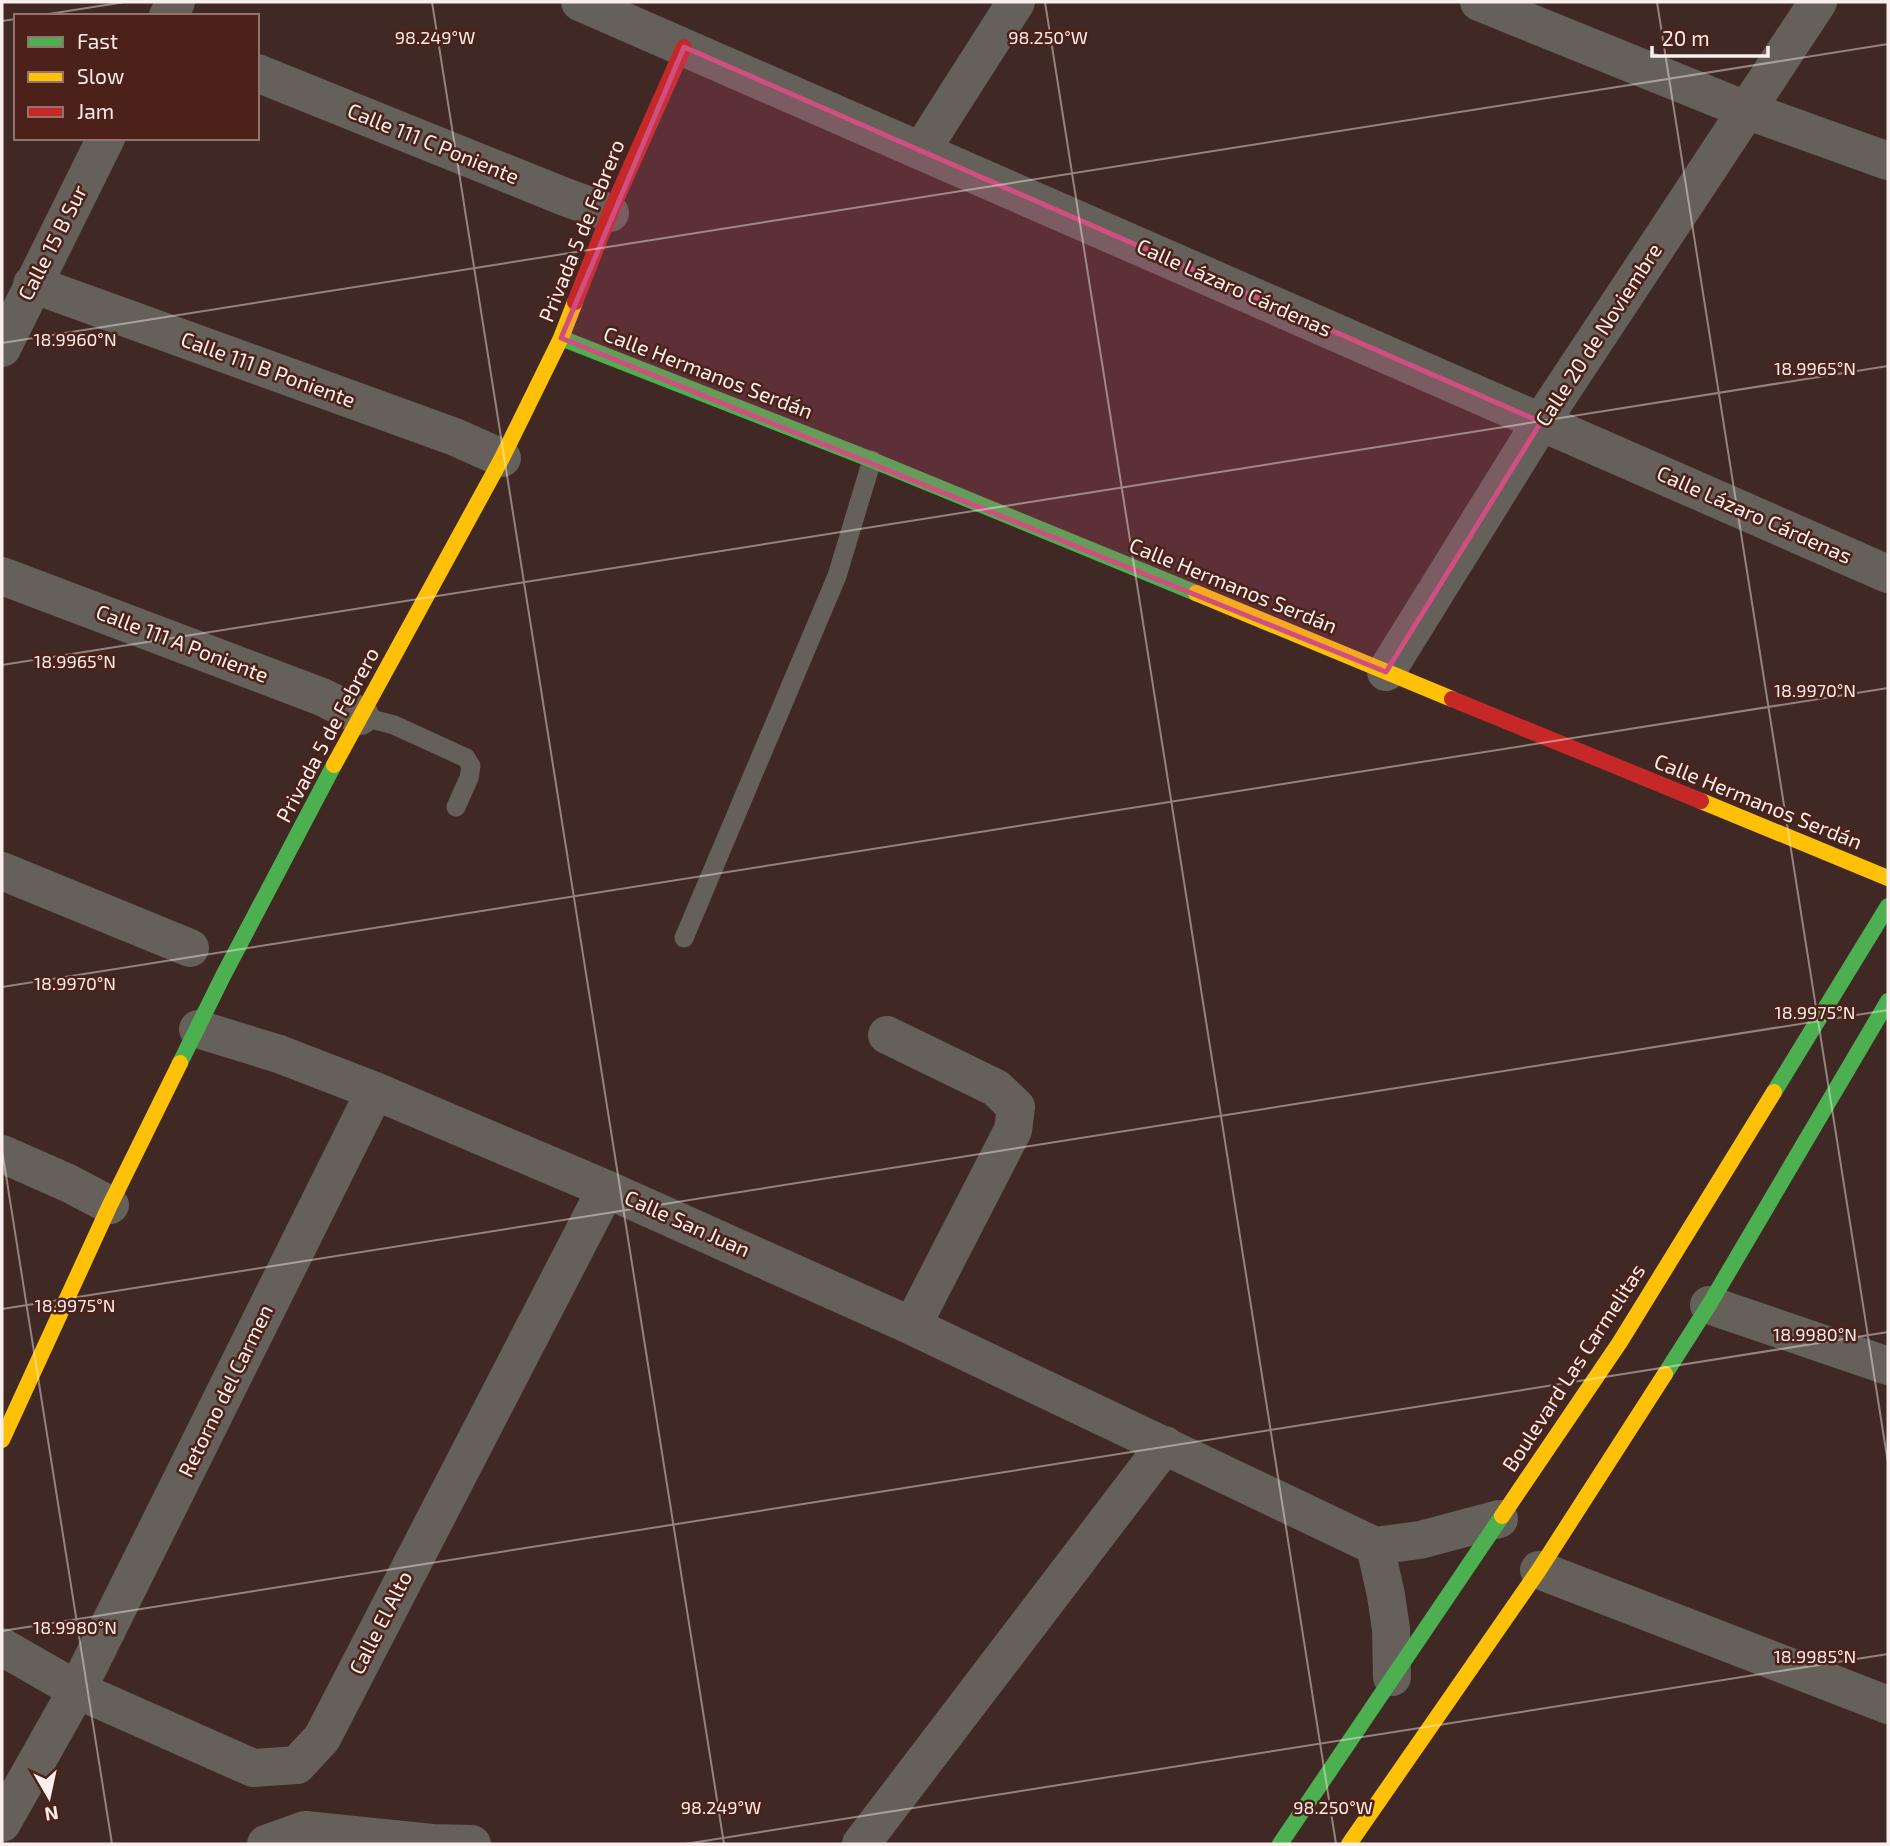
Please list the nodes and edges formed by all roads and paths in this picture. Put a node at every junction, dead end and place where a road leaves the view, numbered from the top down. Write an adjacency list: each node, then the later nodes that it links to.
1 (580, 2): 5 (street, Calle Lázaro Cárdenas)
2 (1016, 2): 9 (street)
3 (1479, 2): 7 (street)
4 (1818, 2): 7 (street, Calle 20 de Noviembre)
5 (684, 47): 9 (street, Calle Lázaro Cárdenas); 11 (street, Privada 5 de Febrero)
6 (259, 73): 11 (street, Calle 111 C Poniente)
7 (1746, 110): 10 (street); 15 (street, Calle 20 de Noviembre)
8 (105, 140): 12 (street, Calle 15 B Sur)
9 (921, 151): 15 (street, Calle Lázaro Cárdenas)
10 (1888, 161)
11 (610, 213): 13 (street, Privada 5 de Febrero)
12 (32, 284): 14 (street, Calle 15 B Sur); 16 (street, Calle 111 B Poniente)
13 (561, 338): 16 (street, Privada 5 de Febrero); 17 (street, Calle Hermanos Serdán)
14 (2, 348)
15 (1541, 422): 18 (street, Calle Lázaro Cárdenas); 20 (street, Calle 20 de Noviembre)
16 (502, 458): 21 (street, Privada 5 de Febrero)
17 (872, 460): 20 (street, Calle Hermanos Serdán); 26 (lane)
18 (1888, 574)
19 (2, 576): 21 (street, Calle 111 A Poniente)
20 (1386, 672): 24 (street, Calle Hermanos Serdán)
21 (360, 716): 22 (lane); 29 (street, Privada 5 de Febrero)
22 (456, 807)
23 (2, 872): 27 (street)
24 (1888, 878)
25 (1888, 906): 40 (street, Boulevard Las Carmelitas)
26 (684, 938)
27 (190, 948)
28 (1888, 1000): 35 (street)
29 (198, 1029): 31 (street, Calle San Juan); 34 (street, Privada 5 de Febrero)
30 (887, 1035): 36 (street)
31 (374, 1091): 33 (street, Calle San Juan); 45 (street, Retorno del Carmen)
32 (2, 1154): 34 (street)
33 (606, 1189): 36 (street, Calle San Juan); 45 (street, Calle El Alto)
34 (110, 1205): 38 (street, Privada 5 de Febrero)
35 (1709, 1305): 37 (street); 42 (street)
36 (912, 1326): 39 (street, Calle San Juan)
37 (1888, 1366)
38 (2, 1437)
39 (1165, 1445): 41 (street, Calle San Juan); 51 (street)
40 (1499, 1519): 41 (street); 44 (street, Boulevard Las Carmelitas)
41 (1375, 1546): 44 (street)
42 (1539, 1570): 46 (street); 53 (street)
43 (2, 1647): 45 (street, Calle El Alto)
44 (1392, 1677): 52 (street, Boulevard Las Carmelitas)
45 (77, 1690): 47 (street, Retorno del Carmen)
46 (1888, 1705)
47 (2, 1824)
48 (266, 1844): 49 (street)
49 (432, 1844): 50 (street)
50 (472, 1844)
51 (861, 1844)
52 (1280, 1844)
53 (1349, 1844)

